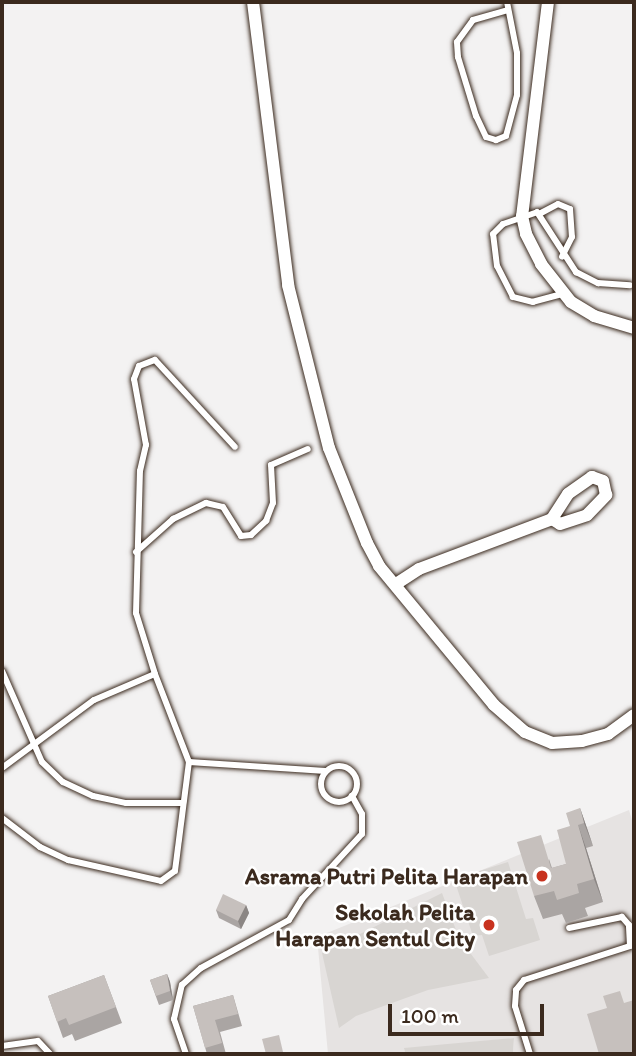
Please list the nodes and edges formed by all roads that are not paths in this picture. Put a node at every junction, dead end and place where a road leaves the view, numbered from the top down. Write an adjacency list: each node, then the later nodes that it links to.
1 (253, 2): 14 (street)
2 (548, 2): 5 (street)
3 (507, 6): 3 (lane)
4 (541, 213): 5 (lane); 6 (lane); 6 (lane)
5 (522, 216): 8 (street); 8 (lane)
6 (562, 257): 7 (lane)
7 (630, 285)
8 (562, 294): 9 (street)
9 (634, 328)
10 (235, 447): 13 (lane)
11 (308, 449): 13 (lane)
12 (552, 519): 14 (street)
13 (136, 552): 15 (lane)
14 (396, 584): 17 (street)
15 (155, 674): 18 (lane); 19 (lane)
16 (3, 675): 18 (lane)
17 (634, 715)
18 (33, 746): 20 (lane); 23 (lane)
19 (189, 762): 21 (lane); 23 (lane)
20 (2, 768)
21 (326, 771): 22 (lane); 22 (lane)
22 (352, 796): 30 (lane)
23 (183, 803): 24 (lane)
24 (2, 817)
25 (569, 928): 31 (lane)
26 (13, 1044): 27 (lane); 28 (lane); 29 (lane)
27 (2, 1046)
28 (18, 1054)
29 (50, 1054)
30 (186, 1054)
31 (530, 1054)

